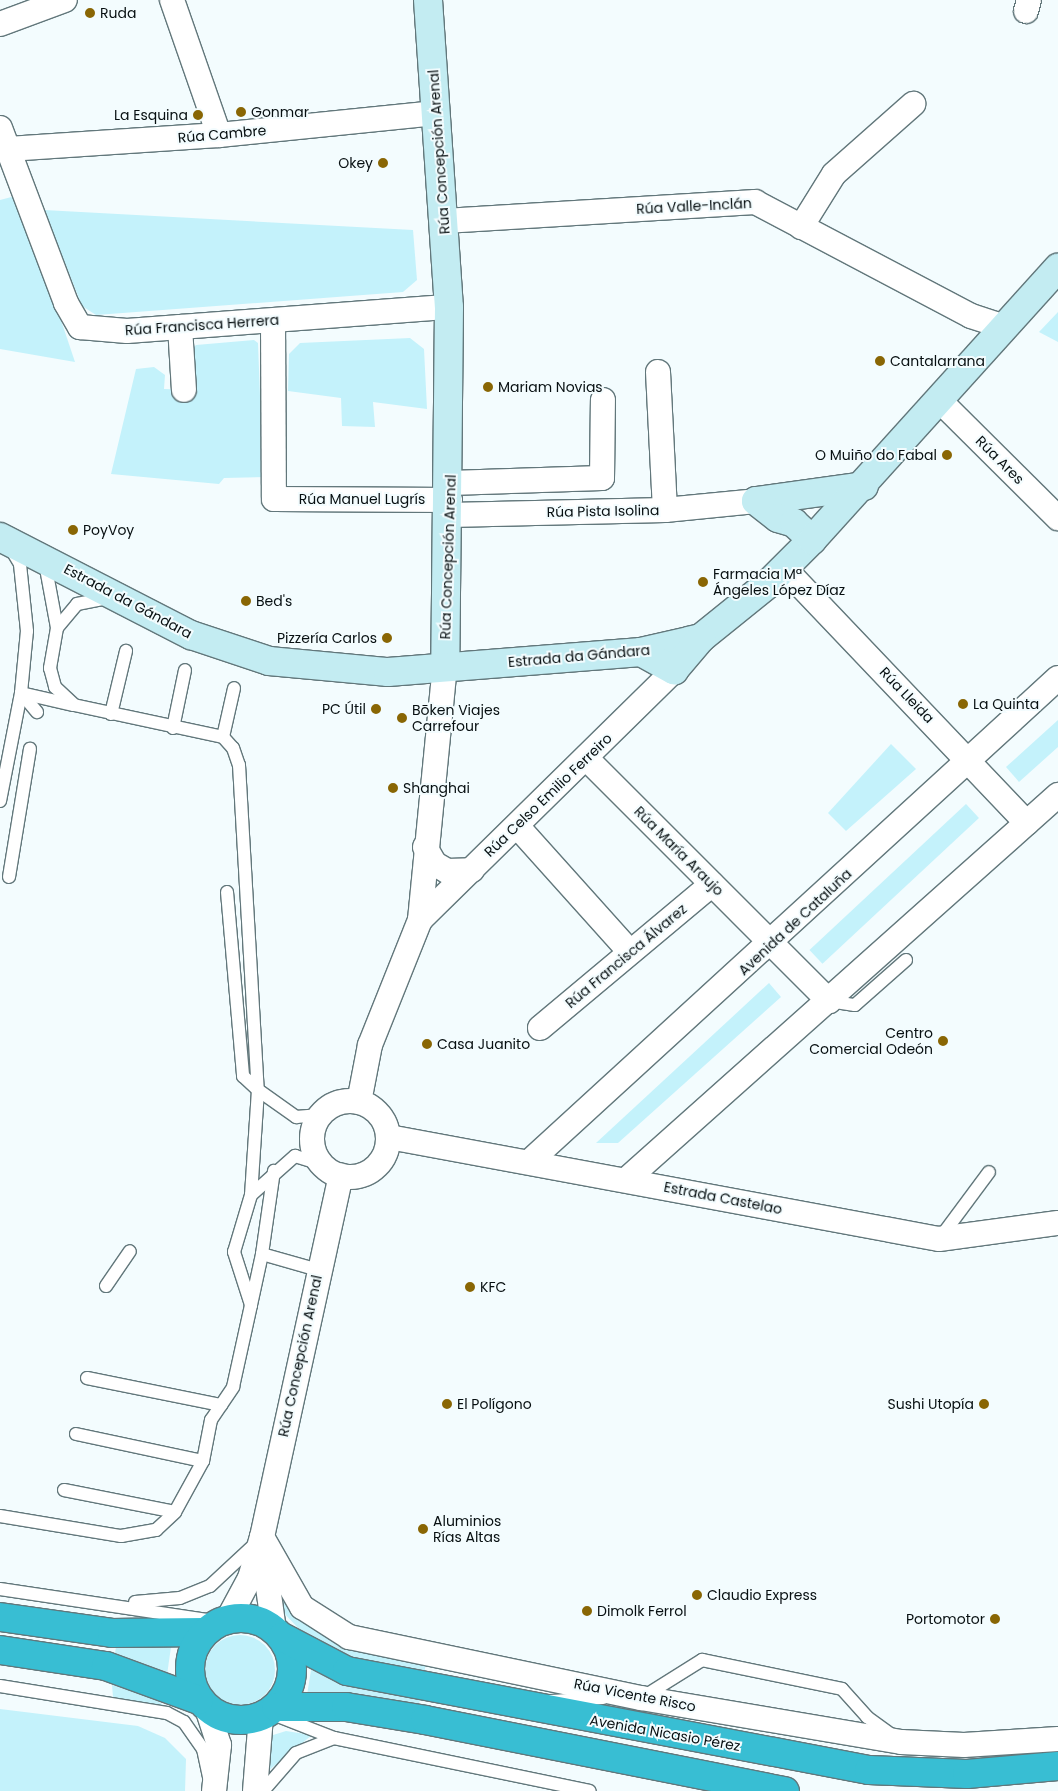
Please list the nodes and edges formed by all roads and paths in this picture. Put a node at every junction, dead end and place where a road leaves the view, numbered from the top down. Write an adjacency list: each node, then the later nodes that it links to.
1 (66, 0): 4 (street)
2 (172, 0): 7 (street)
3 (428, 0): 6 (street, Rúa Concepción Arenal)
4 (0, 24)
5 (913, 104): 10 (street)
6 (436, 113): 7 (street, Rúa Cambre); 9 (street, Rúa Concepción Arenal)
7 (219, 135): 8 (street, Rúa Cambre)
8 (2, 136): 14 (street, Rúa Francisca Herrera)
9 (444, 221): 10 (street, Rúa Valle-Inclán); 12 (street, Rúa Concepción Arenal)
10 (801, 227): 15 (street, Rúa Valle-Inclán)
11 (1058, 268): 15 (street, Estrada da Gándara)
12 (449, 307): 13 (street, Rúa Francisca Herrera); 22 (street, Rúa Concepción Arenal)
13 (273, 321): 14 (street, Rúa Francisca Herrera); 22 (street, Rúa Manuel Lugrís)
14 (180, 327): 17 (street)
15 (1005, 327): 19 (street, Estrada da Gándara)
16 (658, 372): 24 (street)
17 (184, 390)
18 (603, 400): 22 (street)
19 (941, 402): 20 (street, Estrada da Gándara); 26 (street, Rúa Ares)
20 (864, 486): 21 (street); 27 (street, Estrada da Gándara)
21 (793, 496): 23 (street); 27 (street)
22 (450, 499): 24 (street, Rúa Pista Isolina); 36 (street, Rúa Concepción Arenal)
23 (756, 500): 24 (street, Rúa Pista Isolina); 25 (street)
24 (665, 510)
25 (778, 518): 27 (street); 30 (street)
26 (1058, 518)
27 (821, 531): 30 (street, Estrada da Gándara)
28 (3, 539): 29 (street, Estrada da Gándara); 41 (lane)
29 (43, 556): 31 (street, Estrada da Gándara); 32 (lane)
30 (784, 568): 33 (street, Estrada da Gándara); 50 (street, Rúa Lleida)
31 (122, 600): 32 (lane); 36 (street, Estrada da Gándara)
32 (57, 628): 42 (lane)
33 (701, 638): 35 (street, Estrada da Gándara); 38 (street)
34 (126, 651): 44 (lane)
35 (641, 652): 36 (street, Estrada da Gándara); 38 (street)
36 (444, 667): 56 (street, Rúa Concepción Arenal)
37 (185, 670): 45 (lane)
38 (674, 670): 49 (street, Rúa Celso Emilio Ferreiro)
39 (1058, 678): 50 (street, Avenida de Cataluña)
40 (234, 688): 46 (lane)
41 (22, 693): 42 (lane); 43 (lane); 47 (lane)
42 (74, 706): 44 (lane)
43 (37, 712)
44 (111, 714): 45 (lane)
45 (173, 728): 46 (lane)
46 (223, 737): 67 (lane)
47 (5, 747): 51 (lane)
48 (30, 749): 58 (lane)
49 (586, 758): 55 (street, Rúa Celso Emilio Ferreiro); 59 (street, Rúa María Araujo)
50 (970, 760): 54 (street, Rúa Lleida); 62 (street, Avenida de Cataluña)
51 (2, 780): 53 (lane)
52 (1058, 795): 54 (street)
53 (0, 801)
54 (1027, 823): 65 (street)
55 (517, 826): 57 (street, Rúa Celso Emilio Ferreiro); 63 (street)
56 (425, 847): 57 (street); 61 (street, Rúa Concepción Arenal)
57 (472, 870): 61 (street, Rúa Celso Emilio Ferreiro)
58 (9, 877)
59 (712, 884): 62 (street, Rúa María Araujo); 63 (street, Rúa Francisca Álvarez)
60 (227, 892): 67 (lane)
61 (420, 920): 68 (street, Rúa Concepción Arenal)
62 (773, 942): 65 (street, Rúa María Araujo); 71 (street, Avenida de Cataluña)
63 (629, 952): 66 (street, Rúa Francisca Álvarez)
64 (906, 960): 65 (lane)
65 (829, 1001): 75 (street)
66 (540, 1028)
67 (258, 1090): 69 (lane); 76 (lane)
68 (359, 1102): 69 (street); 70 (street)
69 (320, 1115): 72 (street)
70 (389, 1137): 71 (street, Estrada Castelao); 72 (street)
71 (530, 1162): 75 (street, Estrada Castelao)
72 (331, 1170): 73 (lane); 81 (street, Rúa Concepción Arenal)
73 (274, 1171): 76 (lane); 80 (lane)
74 (989, 1172): 78 (lane)
75 (626, 1180): 78 (street, Estrada Castelao)
76 (251, 1195): 83 (lane)
77 (1058, 1223): 78 (street, Estrada Castelao)
78 (939, 1239)
79 (130, 1251): 82 (lane)
80 (262, 1254): 81 (lane); 83 (lane)
81 (318, 1270): 91 (street, Rúa Concepción Arenal)
82 (106, 1286)
83 (251, 1305): 85 (lane)
84 (87, 1378): 85 (lane)
85 (221, 1405): 87 (lane)
86 (76, 1434): 87 (lane)
87 (202, 1461): 89 (lane)
88 (64, 1490): 89 (lane)
89 (176, 1512): 90 (lane)
90 (0, 1516)
91 (262, 1537): 93 (lane); 95 (street); 96 (street); 101 (street, Rúa Vicente Risco)
92 (0, 1589): 93 (lane)
93 (116, 1603): 95 (lane)
94 (0, 1617): 95 (highway)
95 (218, 1624): 96 (highway); 102 (highway)
96 (278, 1633): 103 (highway, Avenida Nicasio Pérez); 104 (highway)
97 (0, 1650): 98 (highway)
98 (41, 1656): 99 (lane); 102 (highway)
99 (0, 1662)
100 (0, 1686): 109 (lane)
101 (641, 1698): 103 (lane); 107 (street, Rúa Vicente Risco); 107 (lane)
102 (203, 1704): 104 (highway); 109 (street)
103 (525, 1708): 108 (highway, Avenida Nicasio Pérez)
104 (268, 1712): 105 (lane); 110 (street); 113 (highway)
105 (334, 1738): 111 (lane); 112 (lane)
106 (1058, 1740): 107 (street, Rúa Vicente Risco)
107 (901, 1742)
108 (1058, 1766)
109 (213, 1791)
110 (255, 1791)
111 (263, 1791)
112 (590, 1791)
113 (785, 1791)

